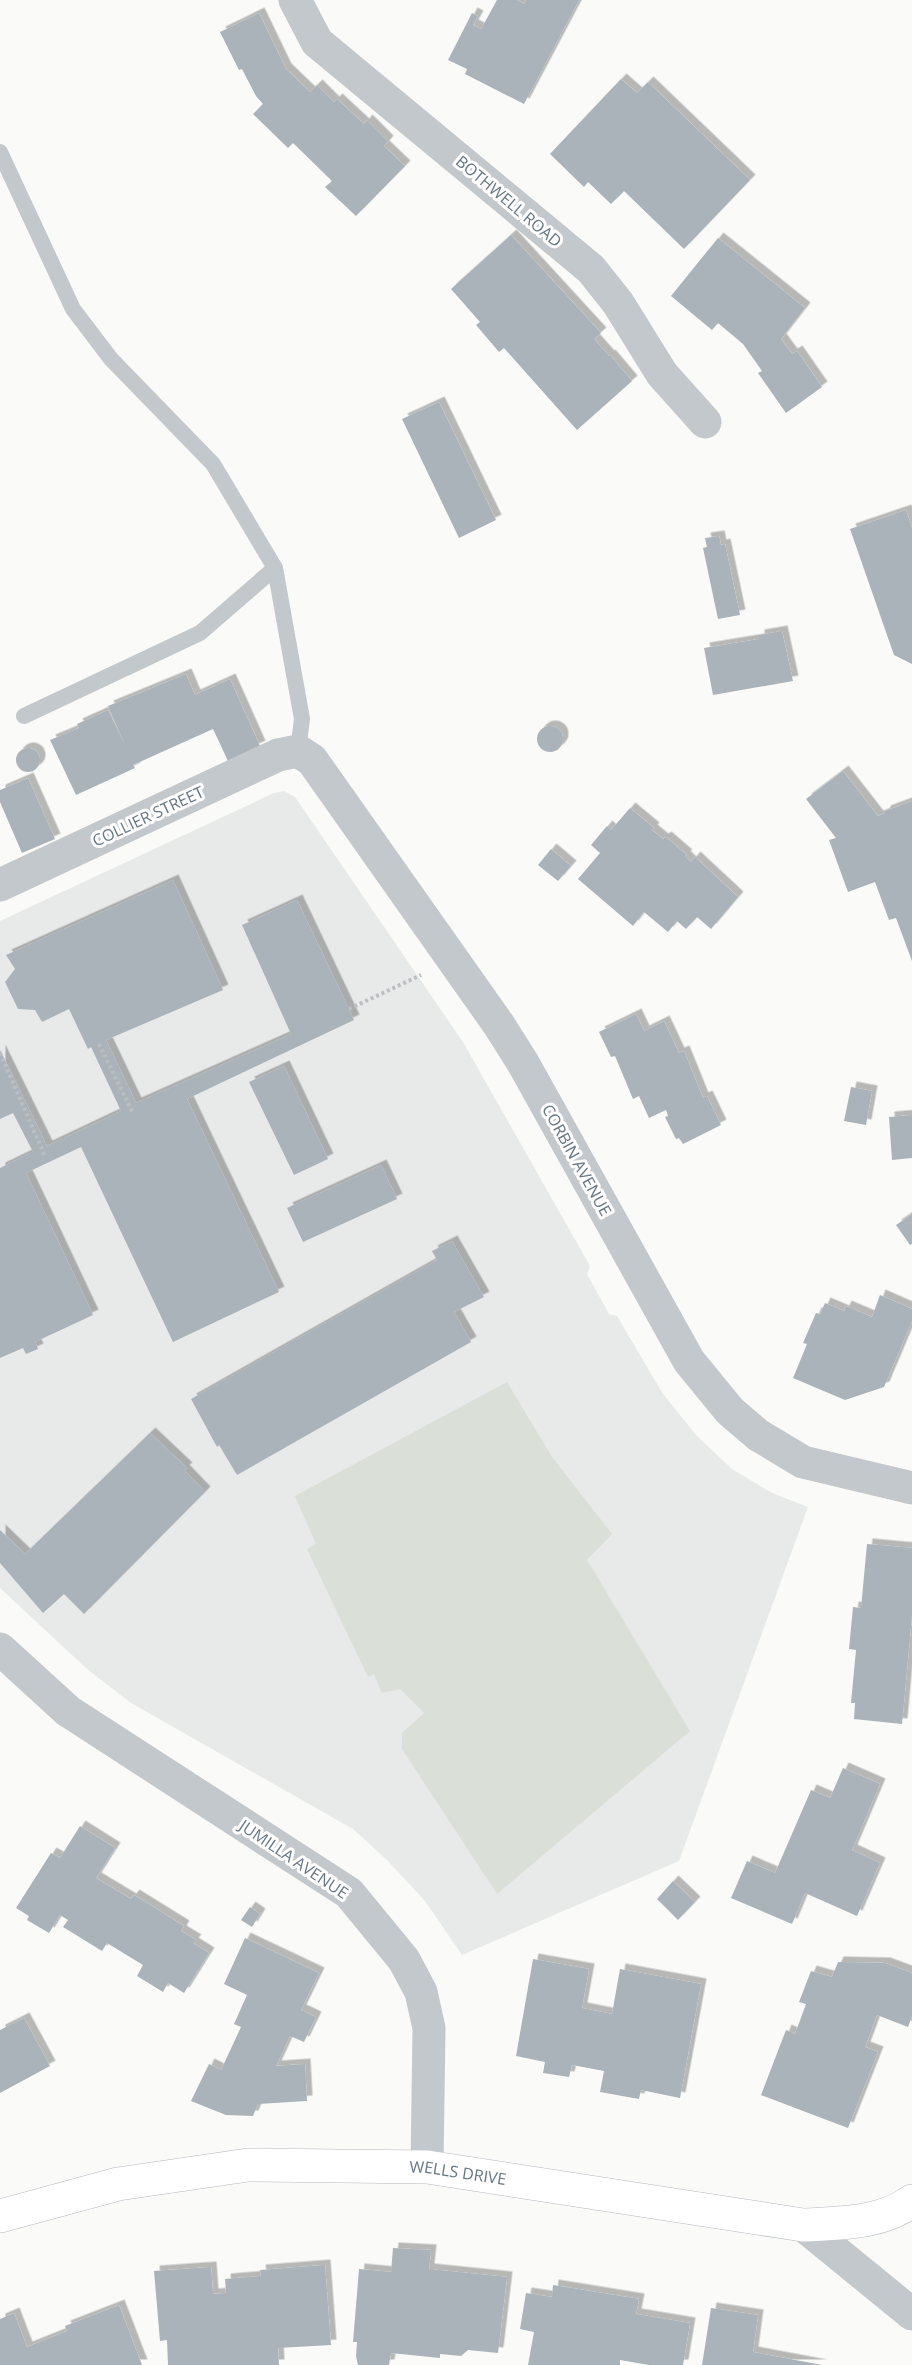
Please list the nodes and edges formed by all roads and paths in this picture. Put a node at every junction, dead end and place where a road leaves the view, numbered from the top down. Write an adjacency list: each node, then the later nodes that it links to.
1 (295, 0): 3 (street, BOTHWELL ROAD)
2 (0, 152): 4 (lane)
3 (705, 422)
4 (275, 568): 5 (lane); 6 (lane)
5 (24, 716)
6 (298, 751): 7 (street, COLLIER STREET); 14 (street, CORBIN AVENUE)
7 (0, 885)
8 (426, 972): 9 (path)
9 (349, 1009)
10 (99, 1044): 12 (path)
11 (0, 1053): 13 (path)
12 (133, 1113)
13 (45, 1156)
14 (912, 1488)
15 (0, 1648): 16 (street, JUMILLA AVENUE)
16 (427, 2166): 18 (main road, WELLS DRIVE); 19 (main road, WELLS DRIVE)
17 (912, 2201): 19 (main road, WELLS DRIVE)
18 (0, 2216)
19 (803, 2225): 20 (street)
20 (912, 2314)

